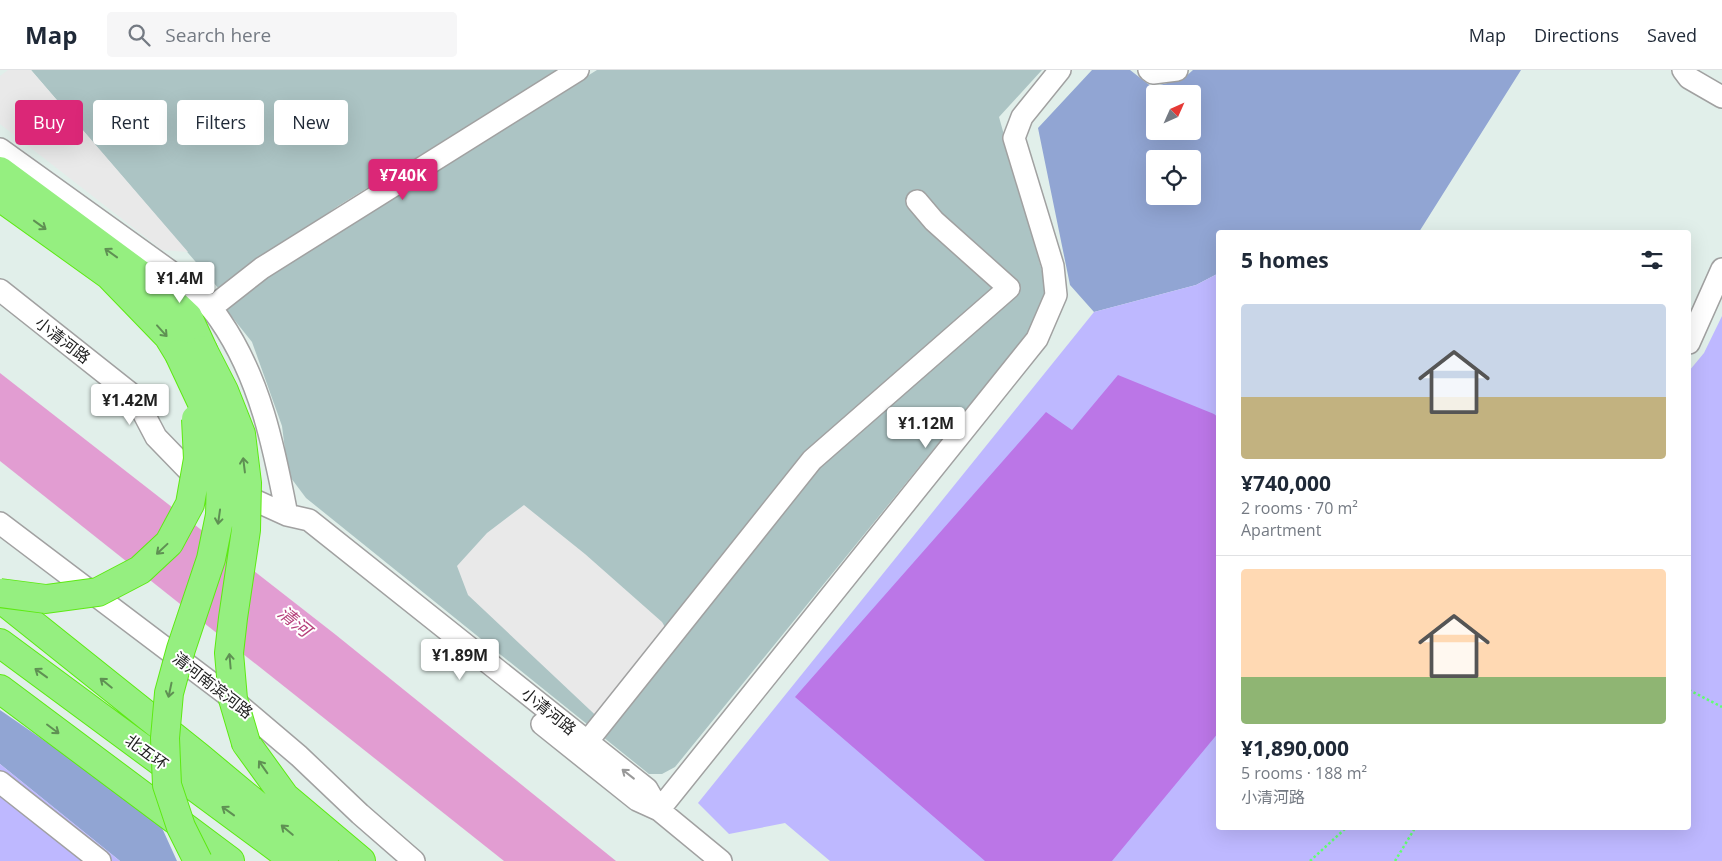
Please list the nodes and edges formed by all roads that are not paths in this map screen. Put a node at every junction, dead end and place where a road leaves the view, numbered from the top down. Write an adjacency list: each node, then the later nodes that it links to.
1 (578, 70): 13 (street)
2 (1060, 70): 24 (street)
3 (1149, 70): 4 (street)
4 (1177, 70)
5 (1683, 70): 6 (street)
6 (1722, 97)
7 (0, 149): 13 (street)
8 (0, 171): 30 (highway, one-way to 8, bridge)
9 (0, 197): 15 (highway, one-way to 15)
10 (917, 201): 22 (street)
11 (1722, 269): 14 (street)
12 (0, 290): 16 (street, 小清河路)
13 (210, 308): 16 (street)
14 (1691, 339)
15 (179, 354): 18 (highway, one-way to 18, bridge); 26 (highway, one-way to 26, bridge)
16 (287, 515): 22 (street, 小清河路); 24 (street, 小清河路)
17 (0, 523): 31 (street, 清河南滨河路)
18 (0, 593)
19 (0, 598): 29 (highway, one-way to 19)
20 (0, 643): 28 (highway, 北五环, one-way to 20)
21 (0, 689): 27 (highway, one-way to 27)
22 (588, 742): 24 (street, 小清河路, one-way to 22)
23 (0, 782): 25 (street)
24 (659, 810): 32 (street, 小清河路)
25 (100, 861)
26 (198, 861)
27 (230, 861)
28 (295, 861)
29 (324, 861)
30 (361, 861)
31 (414, 861)
32 (721, 861)

